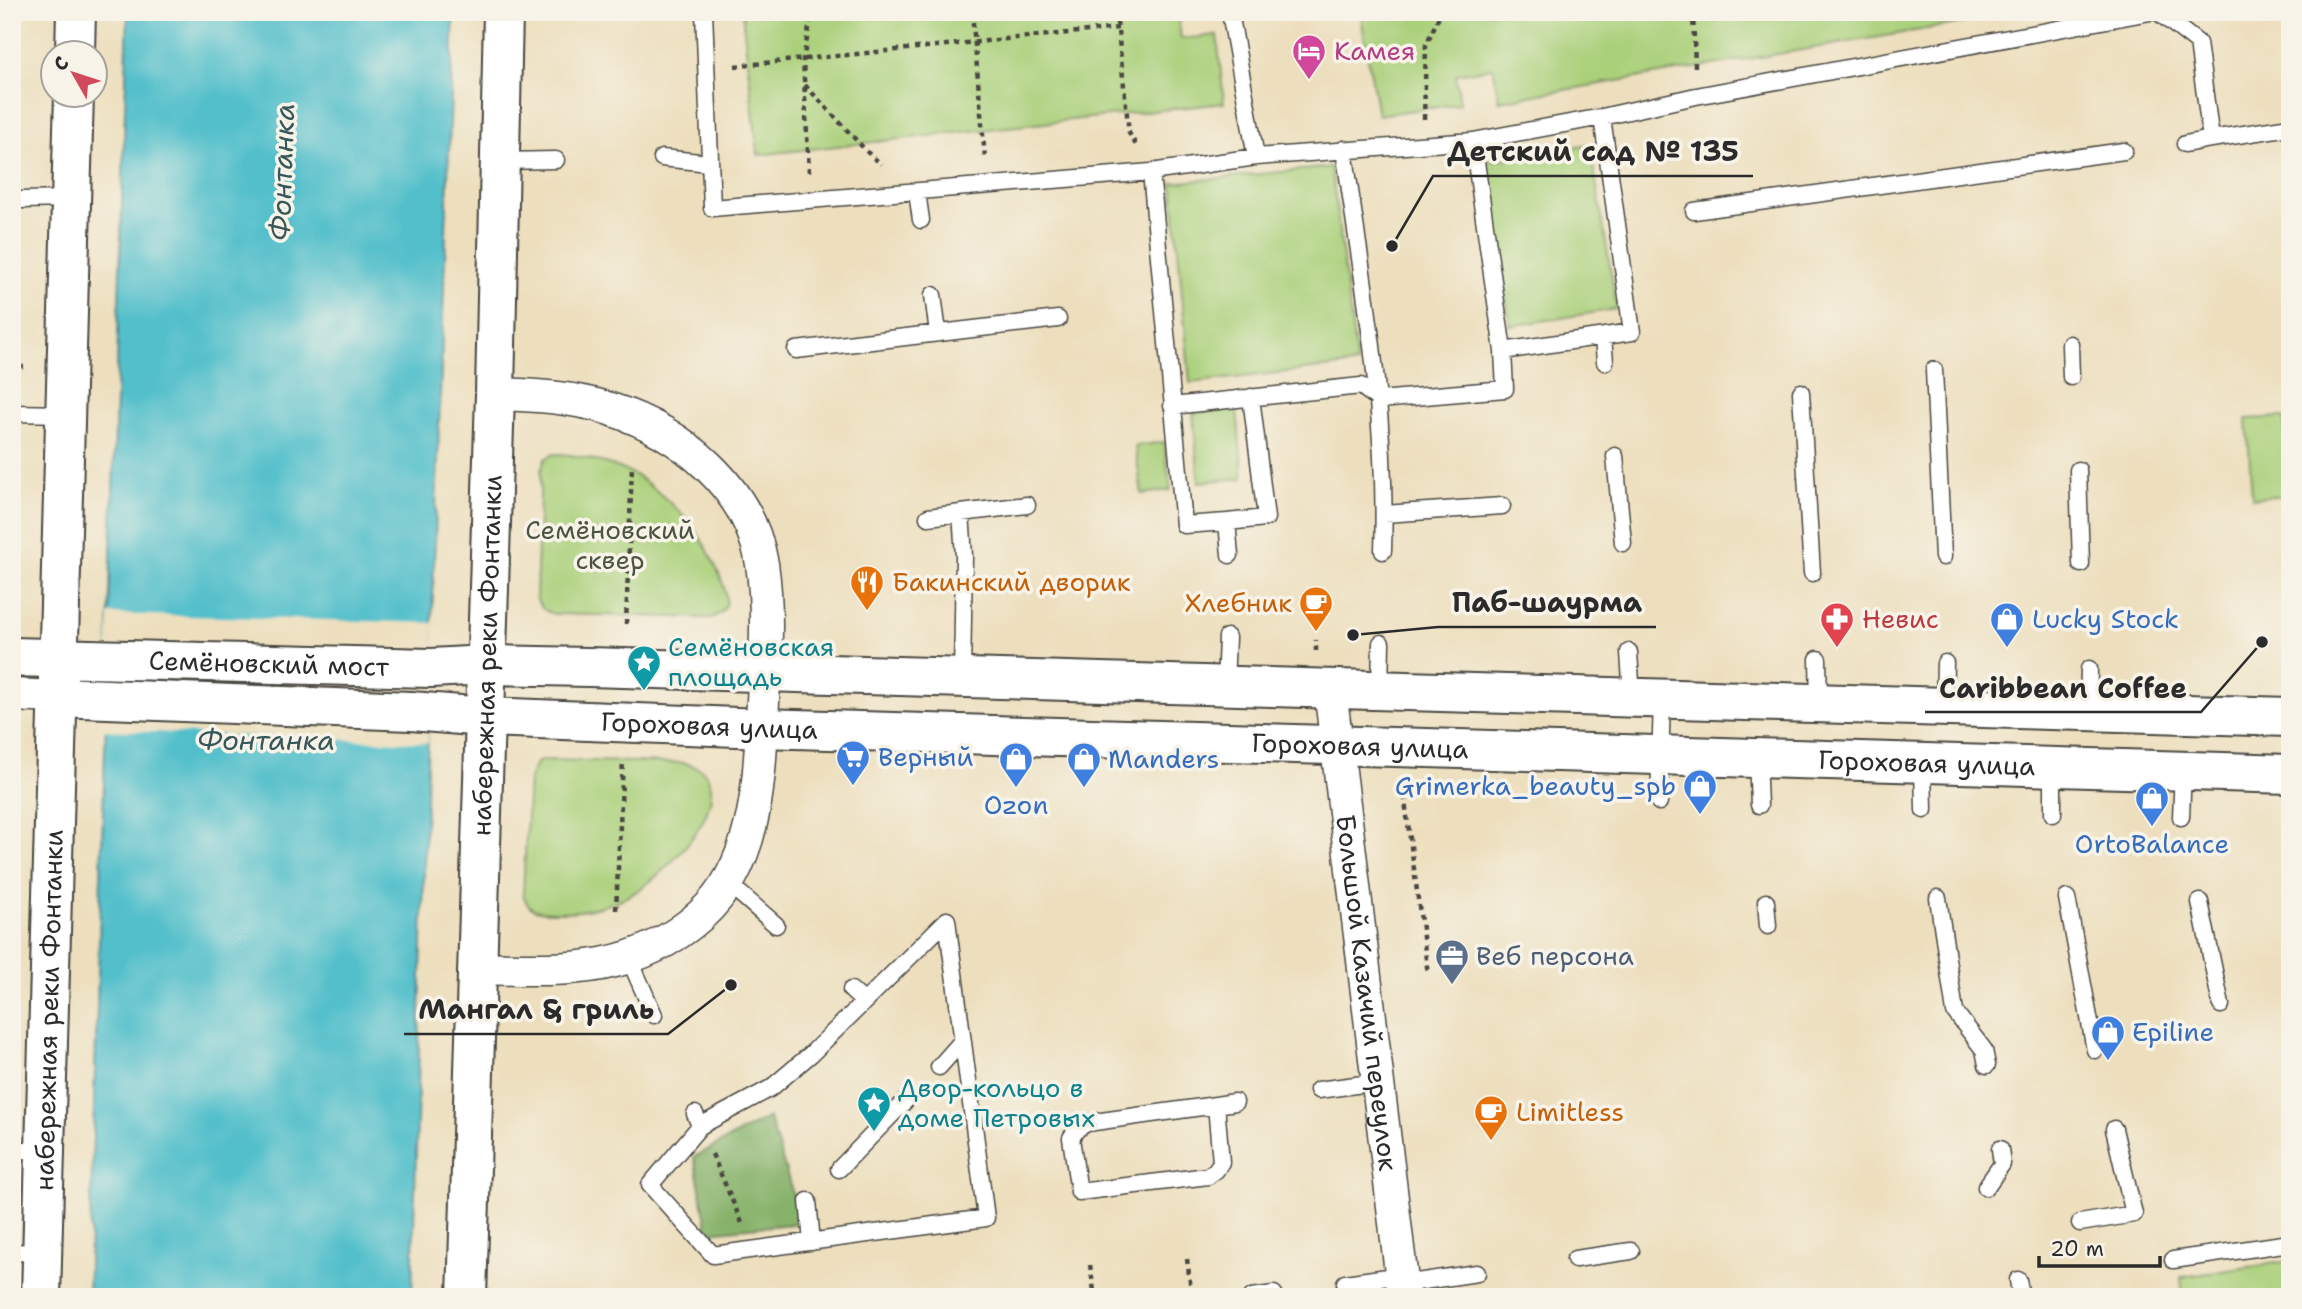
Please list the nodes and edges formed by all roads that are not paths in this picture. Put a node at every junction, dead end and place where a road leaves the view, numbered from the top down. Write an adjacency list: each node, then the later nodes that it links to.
1 (76, 12): 7 (main road)
2 (503, 12): 19 (main road, набережная реки Фонтанки)
3 (704, 12): 20 (lane)
4 (1230, 12): 16 (lane)
5 (2150, 12): 9 (lane)
6 (2158, 12): 11 (lane)
7 (75, 38)
8 (74, 108): 23 (main road, набережная реки Фонтанки)
9 (1602, 117): 12 (lane); 30 (lane)
10 (2290, 127): 11 (lane)
11 (2211, 139): 13 (lane)
12 (1473, 141): 14 (lane); 33 (lane)
13 (2185, 144)
14 (1344, 149): 16 (lane); 40 (lane)
15 (2124, 151): 25 (lane)
16 (1256, 157): 21 (lane)
17 (662, 158): 20 (lane)
18 (556, 160): 19 (lane)
19 (499, 161): 38 (main road, набережная реки Фонтанки)
20 (709, 163): 22 (lane)
21 (1151, 172): 22 (lane); 41 (lane)
22 (917, 192): 26 (lane)
23 (71, 199): 24 (lane); 43 (main road, набережная реки Фонтанки)
24 (20, 200)
25 (1694, 211)
26 (921, 220)
27 (933, 295): 29 (lane)
28 (1058, 319): 29 (lane)
29 (938, 333): 32 (lane)
30 (1603, 337): 33 (lane); 34 (lane)
31 (2070, 344): 36 (lane)
32 (796, 350)
33 (1503, 351): 40 (lane)
34 (1605, 362)
35 (1934, 370): 55 (lane)
36 (2071, 377)
37 (1801, 392): 57 (lane)
38 (495, 394): 65 (main road, набережная реки Фонтанки); 68 (street)
39 (1251, 397): 40 (lane); 41 (lane); 51 (lane)
40 (1379, 400): 49 (lane)
41 (1172, 406): 51 (lane)
42 (12, 413): 43 (lane)
43 (65, 414): 62 (main road, набережная реки Фонтанки)
44 (1615, 456): 52 (lane)
45 (2078, 470): 56 (lane)
46 (1027, 505): 48 (lane)
47 (1503, 506): 49 (lane)
48 (961, 513): 50 (lane); 69 (lane)
49 (1384, 514): 53 (lane)
50 (928, 517)
51 (1227, 522): 54 (lane)
52 (1623, 543)
53 (1383, 551)
54 (1230, 555)
55 (1943, 557)
56 (2081, 564)
57 (1812, 573)
58 (1227, 637): 70 (lane)
59 (1381, 643): 72 (lane)
60 (1629, 652): 75 (lane)
61 (12, 657): 62 (main road)
62 (58, 657): 66 (main road, Семёновский мост); 74 (main road, набережная реки Фонтанки)
63 (1818, 659): 76 (lane)
64 (1945, 663): 77 (lane)
65 (486, 665): 66 (main road, Гороховая улица); 68 (main road, Гороховая улица); 80 (main road, набережная реки Фонтанки)
66 (431, 668)
67 (2088, 669): 79 (lane)
68 (764, 672): 69 (main road, Гороховая улица); 82 (street)
69 (962, 678): 70 (main road, Гороховая улица)
70 (1225, 686): 71 (main road, Гороховая улица)
71 (1330, 689): 72 (main road, Гороховая улица); 83 (street, Большой Казачий переулок)
72 (1380, 690): 75 (main road, Гороховая улица)
73 (12, 695): 74 (street)
74 (57, 697): 78 (main road, Семёновский мост); 119 (main road, набережная реки Фонтанки)
75 (1647, 699): 76 (main road, Гороховая улица); 84 (lane)
76 (1819, 703): 77 (main road, Гороховая улица)
77 (1944, 707): 79 (main road, Гороховая улица)
78 (430, 712): 80 (main road, Гороховая улица)
79 (2088, 712): 81 (main road, Гороховая улица)
80 (485, 717): 82 (main road, Гороховая улица); 103 (main road, набережная реки Фонтанки)
81 (2290, 717)
82 (762, 728): 83 (main road, Гороховая улица); 95 (street)
83 (1335, 745): 84 (main road, Гороховая улица); 112 (street, Большой Казачий переулок)
84 (1660, 755): 85 (main road, Гороховая улица); 90 (lane)
85 (1757, 758): 86 (main road, Гороховая улица); 91 (lane)
86 (1923, 763): 87 (main road, Гороховая улица); 92 (lane)
87 (2053, 767): 88 (main road, Гороховая улица); 93 (lane)
88 (2183, 770): 89 (main road, Гороховая улица); 94 (lane)
89 (2290, 774)
90 (1659, 802)
91 (1759, 805)
92 (1924, 810)
93 (2053, 814)
94 (2181, 817)
95 (728, 883): 100 (lane); 102 (street)
96 (1938, 898): 110 (lane)
97 (2067, 898): 109 (lane)
98 (1766, 902): 101 (lane)
99 (2200, 902): 106 (lane)
100 (776, 925)
101 (1768, 926)
102 (629, 958): 103 (street); 107 (lane)
103 (476, 968): 136 (main road, набережная реки Фонтанки)
104 (851, 990): 105 (lane)
105 (864, 1002): 108 (lane); 124 (lane)
106 (2221, 1006)
107 (654, 1015)
108 (962, 1041): 111 (lane); 124 (lane)
109 (2095, 1050)
110 (1987, 1065)
111 (939, 1067)
112 (1378, 1082): 113 (lane); 133 (street, Большой Казачий переулок)
113 (1318, 1090)
114 (909, 1097): 120 (lane)
115 (1235, 1102): 116 (lane)
116 (1216, 1105): 116 (lane)
117 (2114, 1129): 123 (lane)
118 (2000, 1149): 121 (lane)
119 (29, 1150): 127 (main road, набережная реки Фонтанки)
120 (839, 1169)
121 (1986, 1187)
122 (808, 1201): 124 (lane)
123 (2080, 1223)
124 (812, 1242)
125 (2290, 1243): 129 (lane)
126 (1631, 1251): 128 (lane)
127 (27, 1252): 135 (main road, набережная реки Фонтанки)
128 (1575, 1259)
129 (2174, 1260)
130 (1477, 1273): 133 (lane)
131 (2018, 1280): 138 (lane)
132 (1345, 1283): 133 (lane)
133 (1403, 1285)
134 (1274, 1294): 137 (lane)
135 (41, 1297)
136 (467, 1297)
137 (1252, 1297)
138 (2021, 1297)

